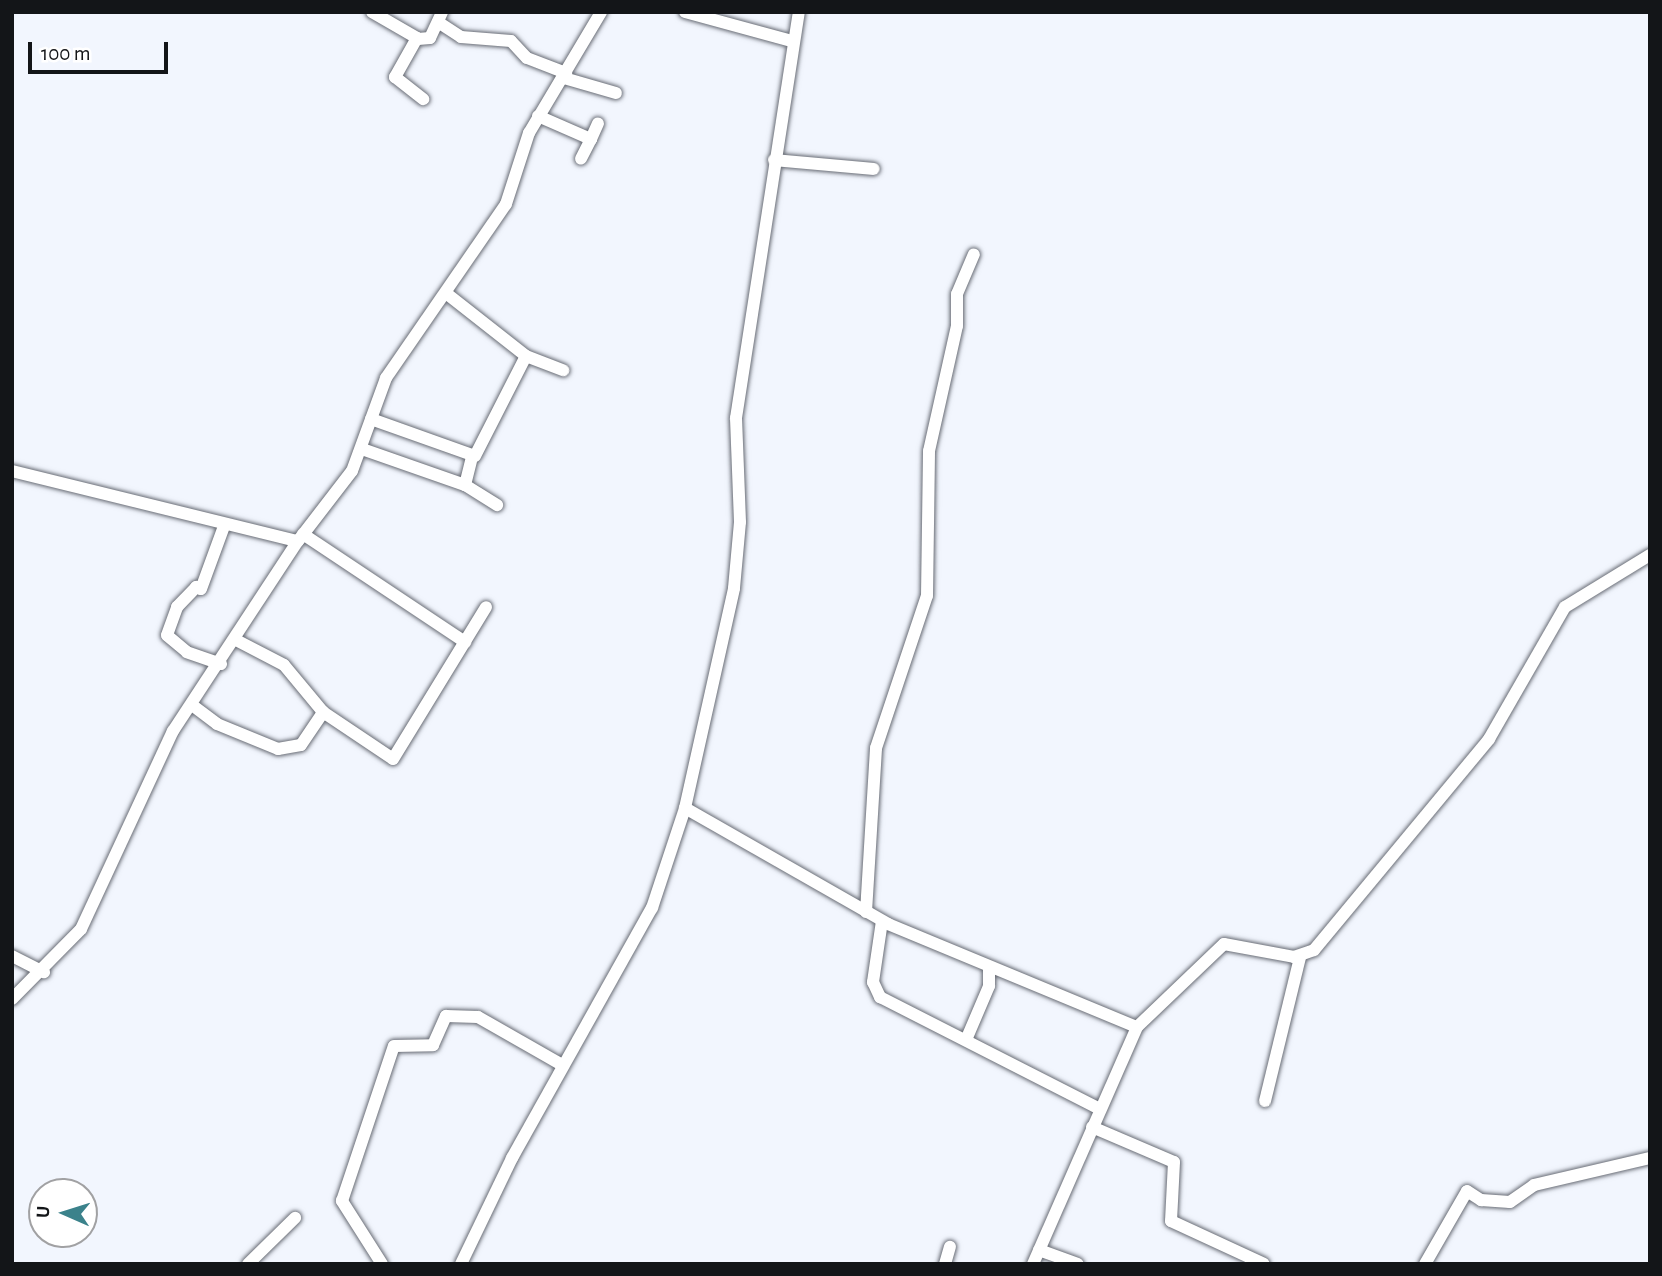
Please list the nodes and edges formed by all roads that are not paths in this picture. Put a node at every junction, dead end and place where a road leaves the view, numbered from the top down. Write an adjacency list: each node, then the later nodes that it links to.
1 (372, 12): 6 (street)
2 (601, 12): 8 (street)
3 (685, 12): 7 (street)
4 (799, 12): 7 (street)
5 (440, 17): 6 (street); 8 (street)
6 (418, 39): 10 (street)
7 (792, 41): 15 (street)
8 (565, 76): 9 (street); 11 (street)
9 (616, 93)
10 (424, 99)
11 (538, 116): 13 (street); 18 (street)
12 (598, 123): 13 (street)
13 (591, 139): 14 (street)
14 (581, 159)
15 (774, 160): 16 (street); 36 (street)
16 (874, 169)
17 (974, 254): 37 (street)
18 (446, 293): 19 (street); 21 (street)
19 (526, 356): 20 (street); 23 (street)
20 (563, 370)
21 (371, 419): 22 (street); 23 (street)
22 (362, 449): 25 (street); 28 (street)
23 (472, 457): 25 (street)
24 (12, 471): 27 (street)
25 (465, 485): 26 (street)
26 (488, 504)
27 (224, 526): 28 (street); 33 (street)
28 (300, 537): 31 (street); 32 (street)
29 (1650, 555): 40 (street)
30 (486, 607): 32 (street)
31 (236, 640): 33 (street); 35 (street)
32 (465, 642): 35 (street)
33 (221, 664): 34 (street)
34 (192, 705): 35 (street); 42 (street)
35 (323, 712)
36 (685, 808): 37 (street); 46 (street)
37 (866, 912): 38 (street)
38 (882, 921): 41 (street); 45 (street)
39 (12, 956): 42 (street)
40 (1300, 957): 44 (street); 47 (street)
41 (989, 969): 44 (street); 45 (street)
42 (44, 972): 43 (street)
43 (12, 999)
44 (1137, 1027): 48 (street)
45 (966, 1040): 48 (street)
46 (562, 1065): 55 (street); 56 (street)
47 (1265, 1101)
48 (1100, 1109): 49 (street)
49 (1092, 1127): 53 (street); 60 (street)
50 (1650, 1158): 61 (street)
51 (295, 1218): 54 (street)
52 (950, 1247): 57 (street)
53 (1039, 1250): 58 (street); 59 (street)
54 (248, 1264)
55 (382, 1264)
56 (461, 1264)
57 (945, 1264)
58 (1033, 1264)
59 (1078, 1264)
60 (1264, 1264)
61 (1425, 1264)

